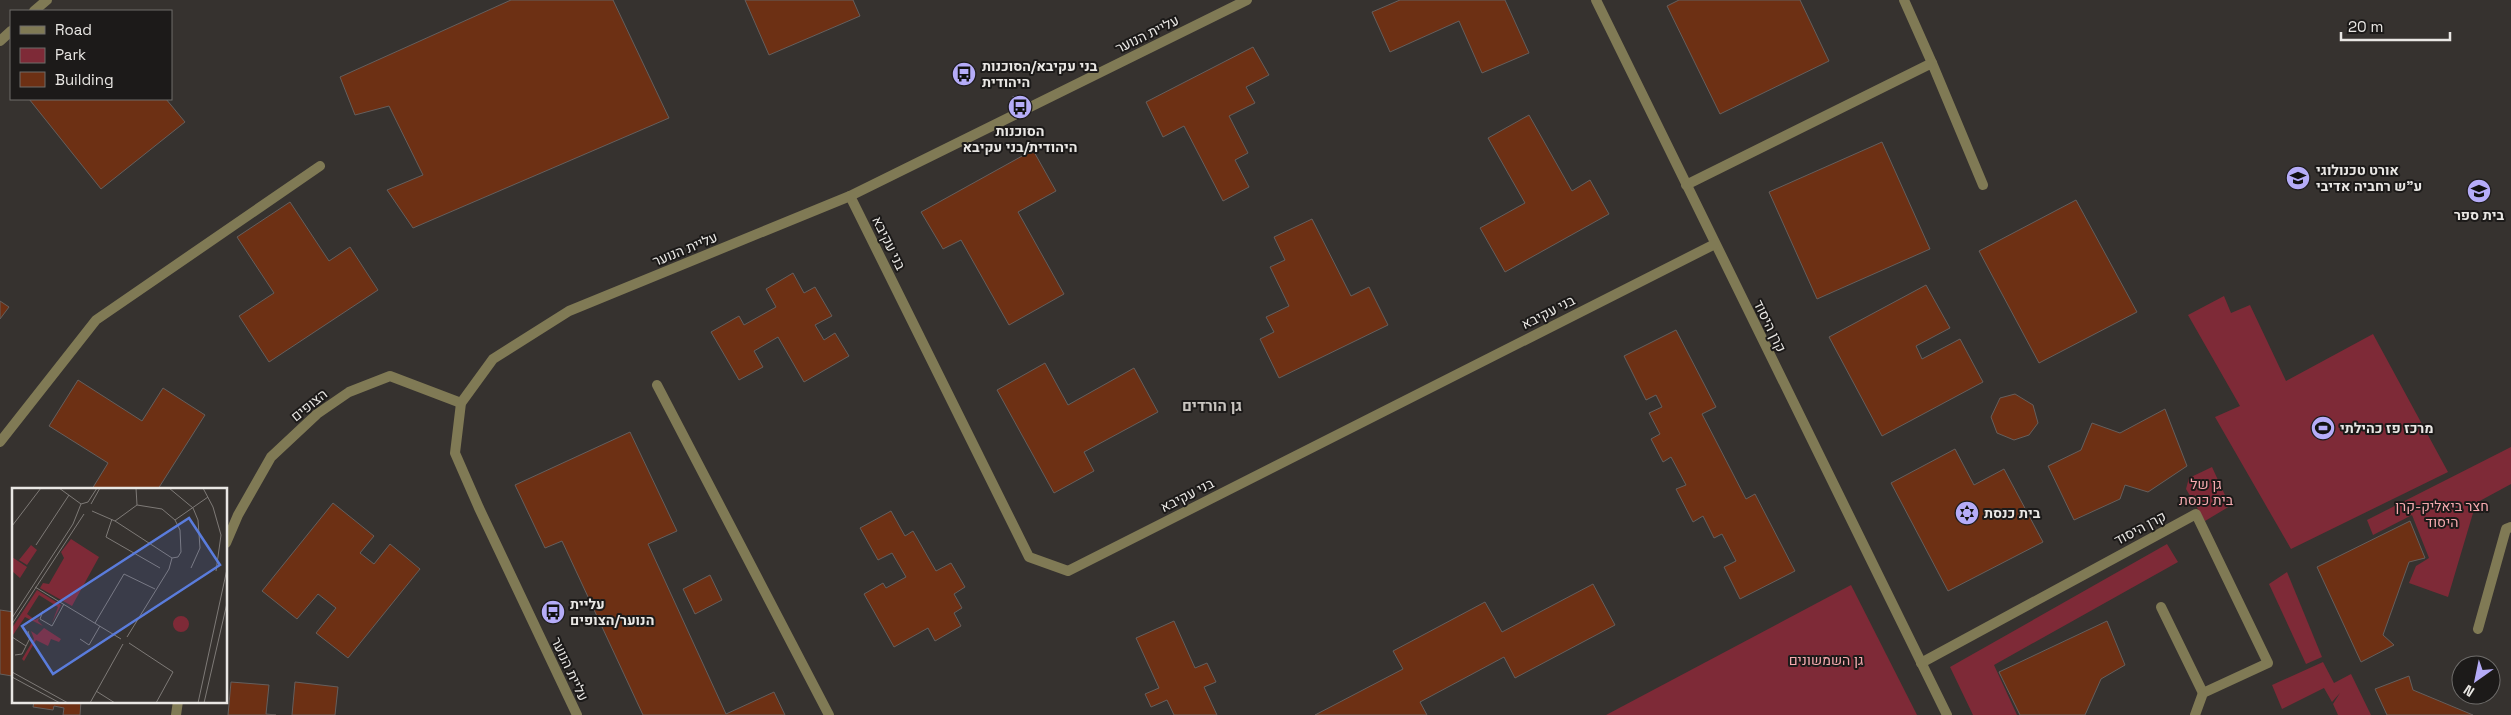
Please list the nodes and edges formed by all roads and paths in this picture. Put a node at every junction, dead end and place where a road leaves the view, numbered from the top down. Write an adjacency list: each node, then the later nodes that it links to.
1 (47, 0): 5 (street)
2 (1247, 0): 12 (street, עליית הנוער)
3 (1596, 0): 10 (street, קרן היסוד)
4 (1904, 0): 8 (street)
5 (35, 10)
6 (10, 32): 7 (street)
7 (0, 41)
8 (1932, 63): 10 (street); 11 (street)
9 (320, 166): 16 (street)
10 (1686, 185): 13 (street, קרן היסוד)
11 (1983, 185)
12 (850, 196): 13 (street, בני עקיבא); 15 (street, עליית הנוער)
13 (1715, 244): 21 (street, קרן היסוד)
14 (656, 385): 26 (street)
15 (461, 403): 18 (street, הצופים); 25 (street, עליית הנוער)
16 (0, 442)
17 (2511, 526): 20 (street)
18 (228, 538)
19 (2161, 607): 22 (street)
20 (2478, 629)
21 (1921, 663): 22 (street, קרן היסוד); 27 (street, קרן היסוד)
22 (2203, 693): 28 (street)
23 (178, 702): 24 (street)
24 (176, 715)
25 (577, 715)
26 (829, 715)
27 (1947, 715)
28 (2195, 715)

